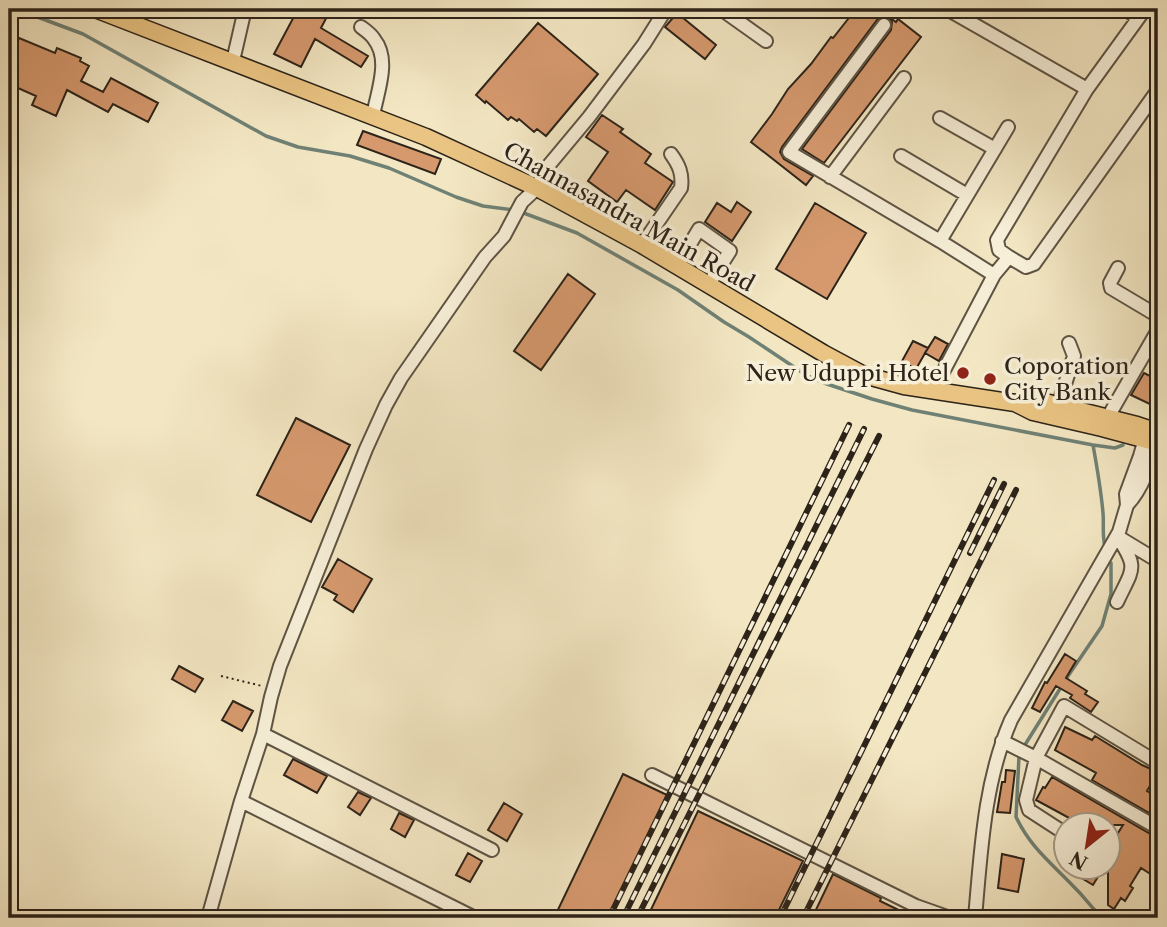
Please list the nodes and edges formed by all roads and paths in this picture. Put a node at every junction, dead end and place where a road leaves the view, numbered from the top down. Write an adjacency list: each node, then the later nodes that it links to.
1 (95, 9): 7 (main road, Channasandra Main Road)
2 (245, 9): 12 (street)
3 (666, 9): 23 (street)
4 (721, 9): 11 (street)
5 (947, 9): 14 (street)
6 (1125, 9): 8 (street)
7 (113, 12): 12 (main road, Channasandra Main Road)
8 (1142, 13): 14 (street)
9 (884, 25): 22 (street)
10 (361, 27): 16 (street)
11 (766, 41)
12 (233, 61): 16 (main road, Channasandra Main Road)
13 (904, 78): 22 (street)
14 (1087, 89): 27 (street)
15 (1158, 90): 27 (street)
16 (373, 116): 23 (main road, Channasandra Main Road)
17 (940, 118): 19 (street)
18 (1008, 127): 19 (street)
19 (995, 149): 24 (street)
20 (671, 154): 26 (street)
21 (901, 156): 24 (street)
22 (830, 177): 25 (street)
23 (537, 188): 26 (main road, Channasandra Main Road); 44 (street)
24 (967, 195): 25 (street)
25 (940, 241): 30 (street)
26 (642, 245): 28 (main road, Channasandra Main Road)
27 (1009, 257): 30 (street)
28 (677, 266): 31 (main road, Channasandra Main Road); 31 (street)
29 (1118, 268): 32 (street)
30 (994, 275): 35 (street)
31 (709, 284): 35 (main road, Channasandra Main Road)
32 (1158, 316)
33 (1158, 330): 38 (street)
34 (1069, 343): 37 (street)
35 (933, 391): 36 (main road, Channasandra Main Road)
36 (1015, 403): 37 (main road, Channasandra Main Road); 38 (main road)
37 (1058, 406): 38 (main road, Channasandra Main Road)
38 (1105, 423): 39 (main road, Channasandra Main Road)
39 (1154, 437): 40 (street)
40 (1117, 536): 41 (street); 42 (street); 46 (street)
41 (1158, 561)
42 (1117, 602)
43 (221, 676): 44 (path)
44 (273, 689): 45 (street)
45 (263, 734): 50 (street); 53 (street)
46 (1002, 741): 47 (street); 57 (street)
47 (1036, 758): 48 (street); 51 (street); 52 (street)
48 (1158, 763)
49 (652, 775): 56 (street)
50 (242, 801): 54 (street); 55 (street)
51 (1052, 825)
52 (1158, 828)
53 (492, 850)
54 (208, 918)
55 (475, 918)
56 (950, 918)
57 (975, 918)

